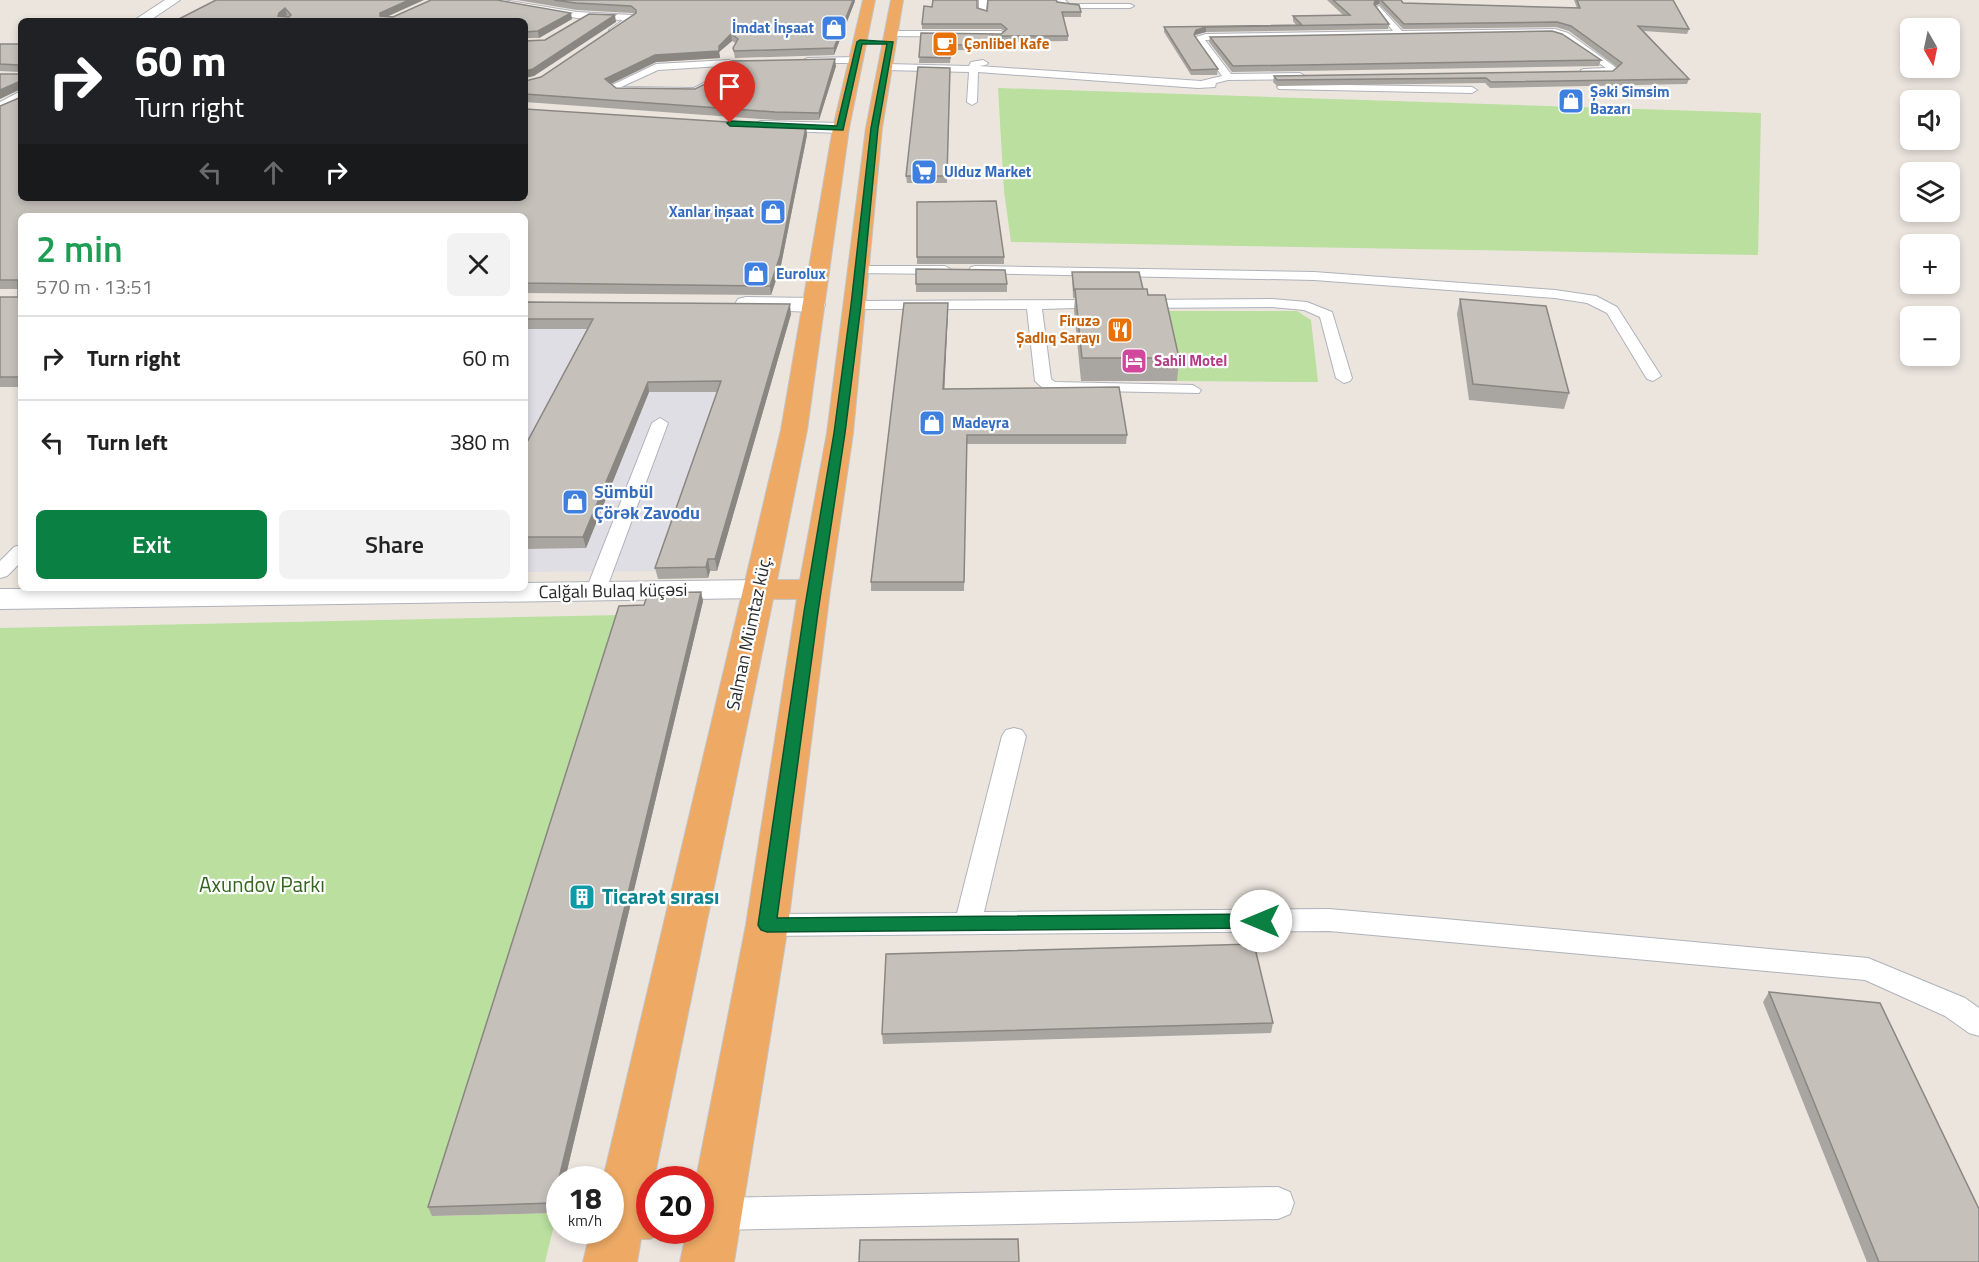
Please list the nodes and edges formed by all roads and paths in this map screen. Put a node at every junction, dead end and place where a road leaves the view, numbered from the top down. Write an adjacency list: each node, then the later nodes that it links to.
1 (174, 0): 13 (street)
2 (479, 0): 3 (lane)
3 (501, 0): 12 (lane)
4 (864, 0): 5 (lane)
5 (869, 0): 18 (highway, Salman Mümtaz küç.)
6 (897, 0): 18 (highway)
7 (983, 0): 11 (lane)
8 (1061, 0): 9 (lane)
9 (1130, 6)
10 (1379, 8): 15 (lane)
11 (983, 12)
12 (590, 15): 14 (lane); 17 (lane)
13 (145, 18)
14 (571, 26)
15 (1400, 33): 24 (lane); 26 (lane)
16 (1001, 34): 18 (lane)
17 (603, 38)
18 (873, 52): 20 (lane); 23 (lane); 33 (highway, Salman Mümtaz küç.); 34 (highway)
19 (727, 58): 19 (lane); 21 (lane)
20 (798, 61)
21 (740, 63)
22 (1105, 67): 23 (lane)
23 (974, 69): 27 (lane); 30 (lane)
24 (1575, 72)
25 (1312, 76): 26 (lane)
26 (1228, 77): 27 (lane)
27 (1198, 85): 28 (lane)
28 (1472, 90)
29 (18, 98): 31 (street)
30 (972, 102)
31 (0, 109)
32 (740, 124): 33 (street)
33 (840, 128): 37 (highway, Salman Mümtaz küç.)
34 (859, 270): 38 (highway); 39 (lane)
35 (722, 304): 37 (street)
36 (1034, 304): 38 (lane); 40 (lane); 41 (lane)
37 (814, 305): 45 (highway, Salman Mümtaz küç.)
38 (856, 305): 47 (highway)
39 (1653, 376)
40 (1344, 378)
41 (1193, 390)
42 (660, 423): 46 (lane)
43 (18, 554): 44 (lane)
44 (0, 572)
45 (759, 589): 46 (street, Calğalı Bulaq küçəsi); 47 (highway); 55 (highway, Salman Mümtaz küç.)
46 (597, 590): 48 (street, Calğalı Bulaq küçəsi)
47 (814, 590): 51 (highway)
48 (0, 599)
49 (1014, 736): 50 (lane)
50 (968, 922): 51 (lane); 52 (lane)
51 (767, 925): 53 (highway)
52 (1979, 1024)
53 (714, 1185)
54 (1278, 1203): 56 (lane)
55 (635, 1214): 58 (highway, Salman Mümtaz küç.)
56 (714, 1214)
57 (707, 1244): 59 (highway)
58 (610, 1262)
59 (707, 1262)

